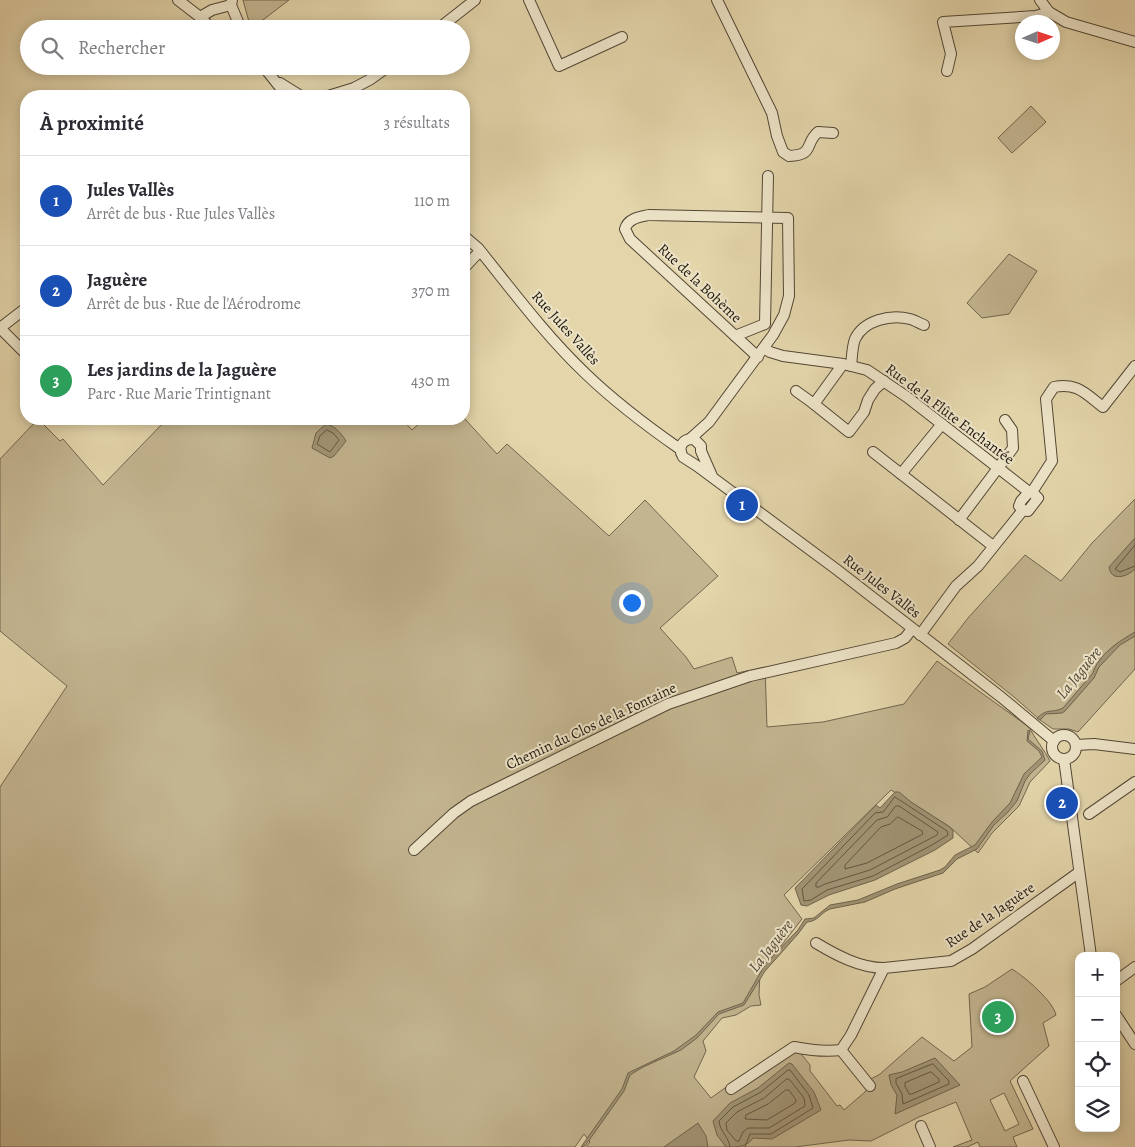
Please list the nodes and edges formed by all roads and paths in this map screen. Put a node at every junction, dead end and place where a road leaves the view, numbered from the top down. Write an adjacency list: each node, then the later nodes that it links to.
1 (178, 0): 8 (street)
2 (475, 0): 11 (street)
3 (529, 0): 12 (street)
4 (717, 0): 23 (street)
5 (1040, 0): 7 (street)
6 (230, 2): 8 (street); 10 (street)
7 (1049, 12): 13 (street); 14 (street)
8 (200, 17): 9 (street)
9 (203, 20)
10 (237, 20)
11 (449, 20)
12 (622, 37)
13 (1135, 42)
14 (947, 71)
15 (270, 75): 17 (street)
16 (377, 75): 18 (street)
17 (274, 80): 19 (street); 20 (street)
18 (354, 88): 21 (street); 22 (street)
19 (282, 90)
20 (291, 90)
21 (348, 90)
22 (352, 90)
23 (833, 134)
24 (768, 176): 25 (street)
25 (767, 217): 32 (street); 32 (street, Rue de la Bohème); 34 (street)
26 (470, 242): 27 (street, Rue Jules Vallès)
27 (480, 251): 28 (street); 43 (street, Rue Jules Vallès)
28 (470, 262)
29 (20, 313): 31 (street)
30 (924, 325): 35 (street)
31 (0, 328): 33 (street)
32 (735, 336): 34 (street, Rue de la Bohème)
33 (20, 348)
34 (761, 352): 35 (street, Rue de la Flûte Enchantée); 41 (street)
35 (847, 365): 37 (street, Rue de la Flûte Enchantée); 39 (street)
36 (1135, 366): 50 (street)
37 (884, 381): 39 (street); 42 (street, Rue de la Flûte Enchantée)
38 (796, 392): 39 (street)
39 (814, 404)
40 (1005, 420): 47 (street)
41 (710, 422): 43 (street); 44 (street)
42 (942, 424): 47 (street, Rue de la Flûte Enchantée); 48 (street)
43 (685, 443): 44 (street); 46 (street)
44 (701, 448): 46 (street); 49 (street, Rue Jules Vallès)
45 (873, 452): 48 (street)
46 (690, 460): 49 (street, Rue Jules Vallès)
47 (998, 469): 50 (street, Rue de la Flûte Enchantée); 51 (street)
48 (901, 474): 51 (street)
49 (712, 476): 53 (street, Rue Jules Vallès)
50 (1030, 492): 52 (street, Chemin du Clos de la Fontaine)
51 (959, 520): 52 (street)
52 (994, 546): 53 (street, Chemin du Clos de la Fontaine)
53 (916, 632): 54 (street, Rue Jules Vallès); 60 (street, Chemin du Clos de la Fontaine)
54 (1054, 741): 55 (street); 57 (street)
55 (1076, 745): 56 (street); 57 (street)
56 (1135, 749)
57 (1064, 759): 61 (street)
58 (1135, 782): 59 (street)
59 (1089, 814)
60 (414, 850)
61 (1078, 873): 63 (street); 65 (street, Rue de la Jaguère)
62 (816, 943): 65 (street, Rue de la Jaguère)
63 (1090, 952)
64 (1135, 967): 66 (street)
65 (884, 968): 69 (street)
66 (1120, 978)
67 (1120, 1021): 68 (street)
68 (1135, 1044)
69 (841, 1050): 71 (street); 72 (street)
70 (1023, 1081): 75 (street)
71 (870, 1086)
72 (731, 1089)
73 (921, 1126): 74 (street)
74 (930, 1147)
75 (1054, 1147)

